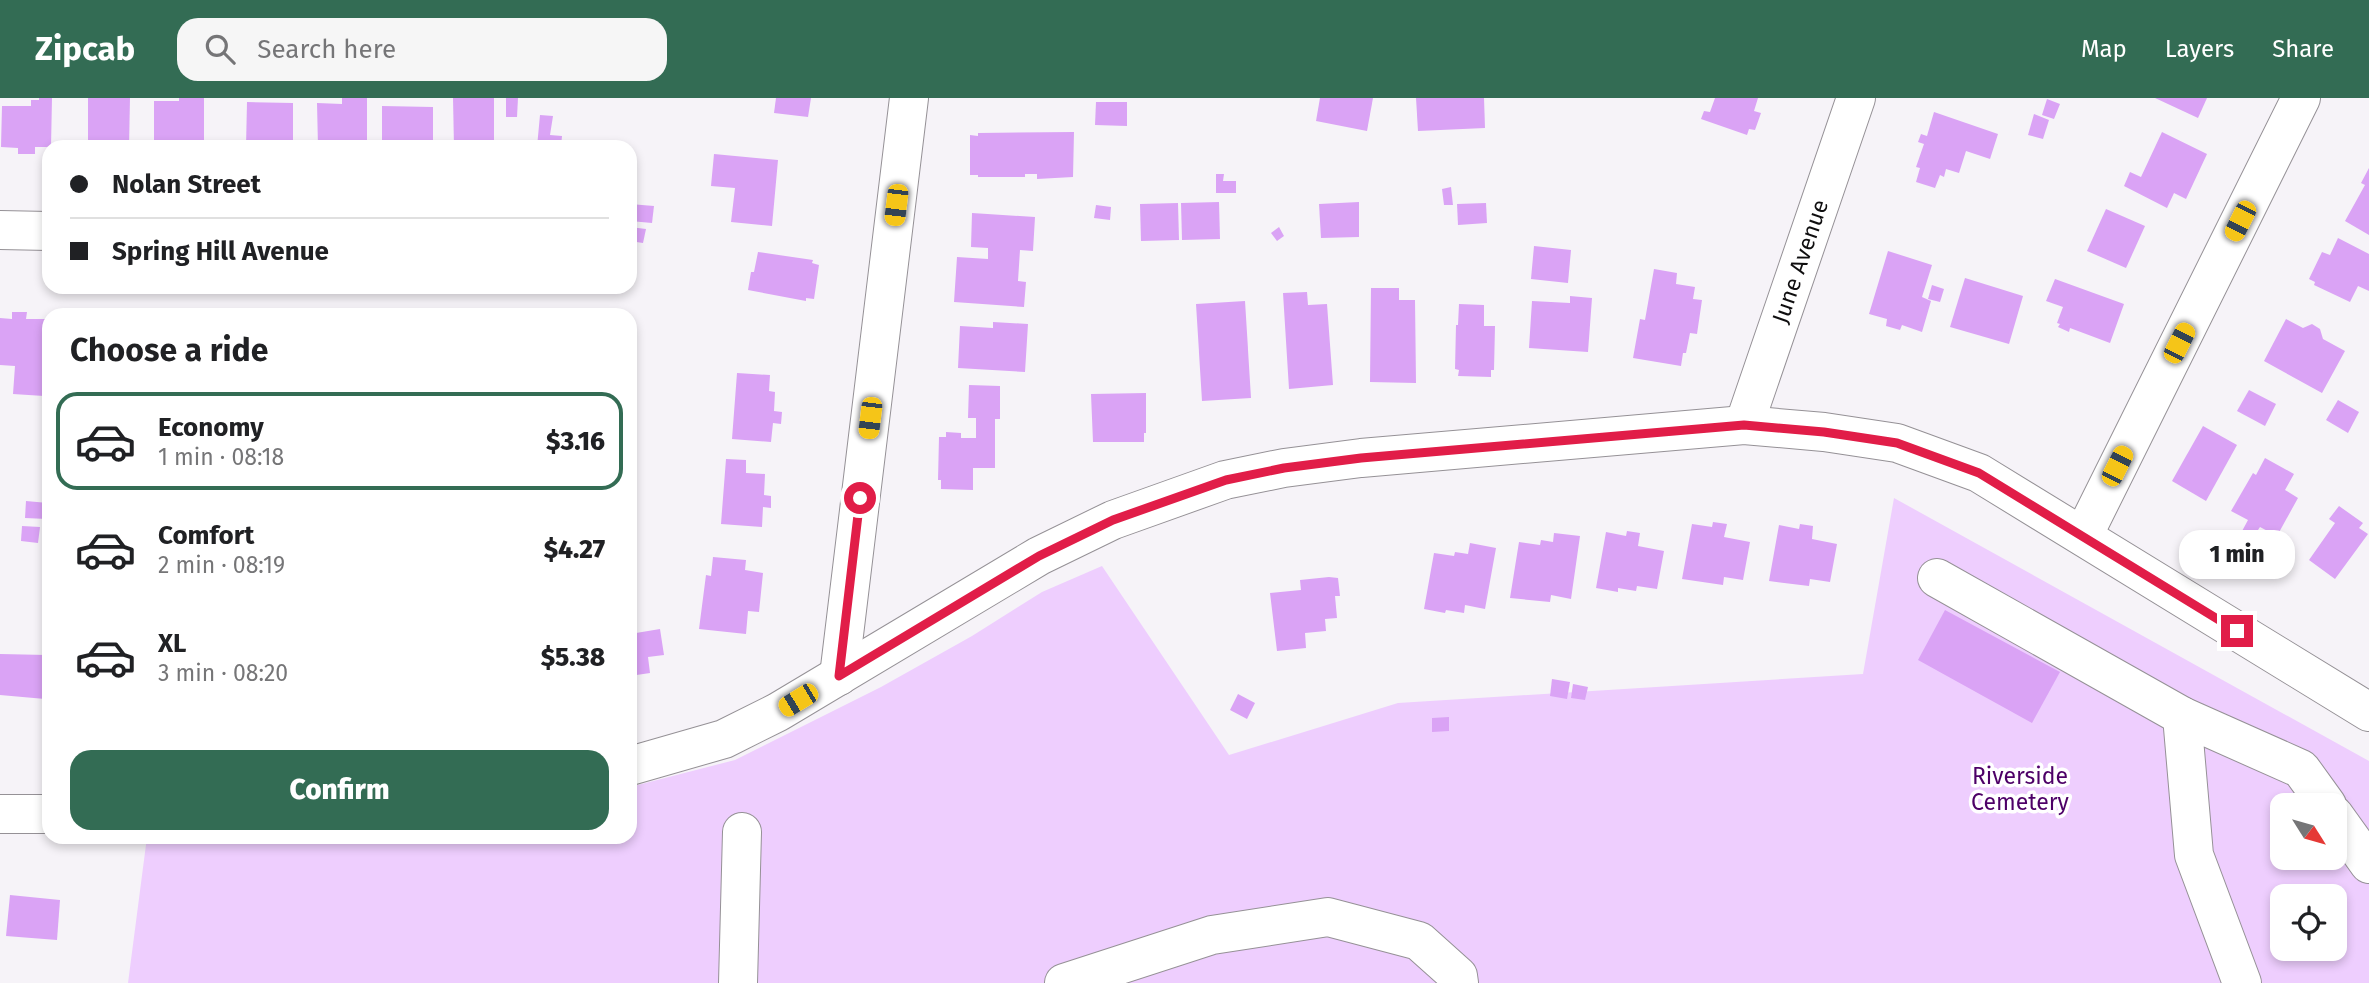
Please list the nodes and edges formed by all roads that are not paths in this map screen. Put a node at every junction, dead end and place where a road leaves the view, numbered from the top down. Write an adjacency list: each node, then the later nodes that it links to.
1 (909, 98): 9 (street)
2 (1856, 98): 6 (street, June Avenue)
3 (2301, 98): 7 (street)
4 (0, 230): 5 (street)
5 (42, 231)
6 (1744, 425): 7 (street); 9 (street)
7 (2083, 536): 10 (street)
8 (1937, 578): 11 (street)
9 (839, 676): 12 (street)
10 (2369, 712)
11 (2182, 716): 13 (street); 22 (street)
12 (637, 764)
13 (2318, 793)
14 (0, 814): 15 (street)
15 (42, 814)
16 (742, 832): 19 (street)
17 (2347, 833): 18 (street)
18 (2369, 864)
19 (737, 983)
20 (1064, 983): 21 (street)
21 (1459, 983)
22 (2242, 983)

